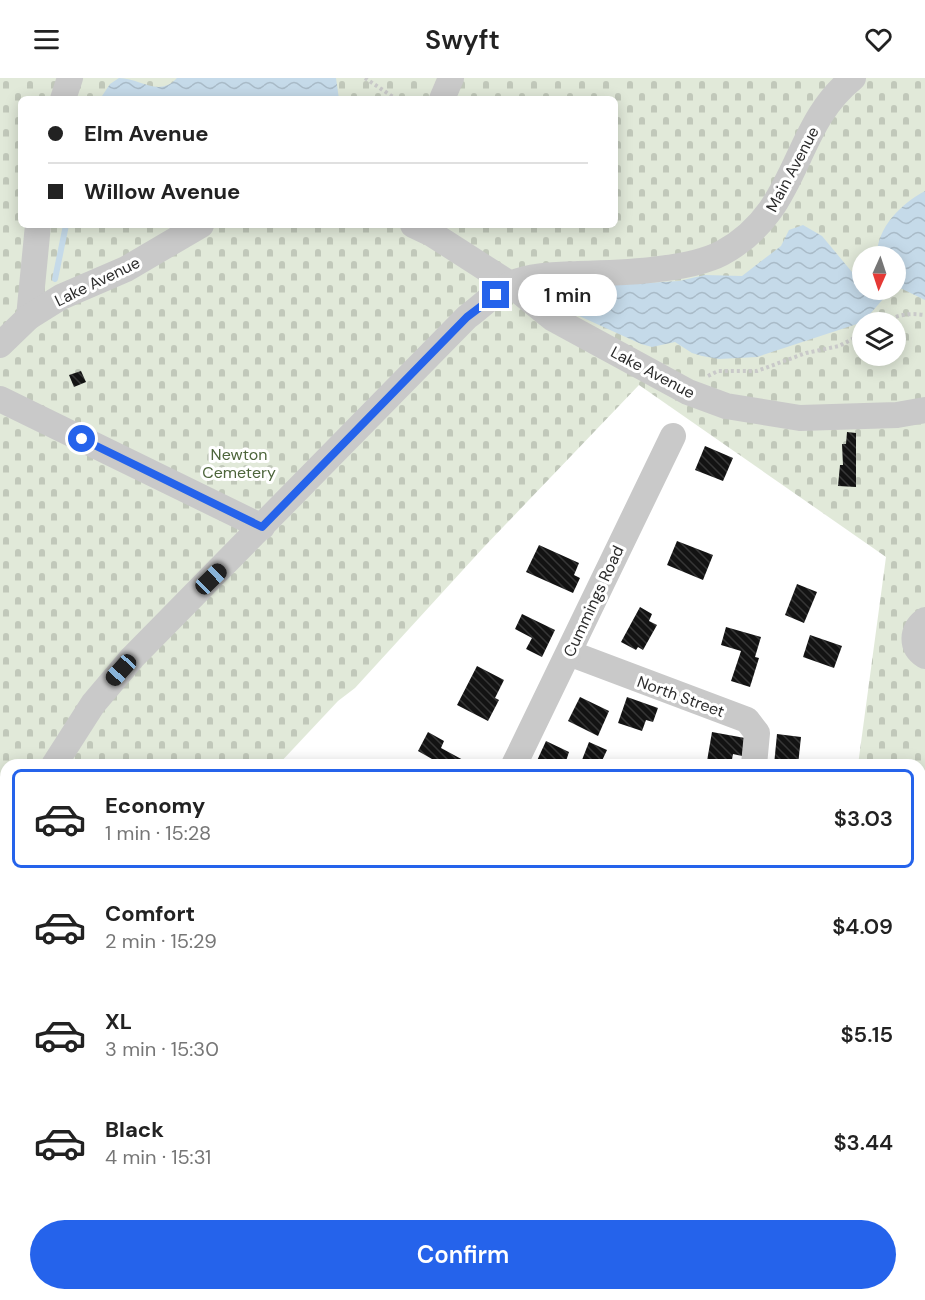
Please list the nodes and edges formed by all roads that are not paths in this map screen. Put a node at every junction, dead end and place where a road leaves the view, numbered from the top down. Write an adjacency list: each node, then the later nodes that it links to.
1 (69, 78): 4 (street)
2 (451, 78): 5 (street)
3 (853, 78): 9 (street, Main Avenue)
4 (64, 96)
5 (443, 96)
6 (38, 228): 10 (street)
7 (196, 228): 10 (street, Lake Avenue)
8 (419, 228): 9 (street, Lake Avenue)
9 (510, 285): 13 (street, Lake Avenue); 15 (street)
10 (29, 317): 11 (street, Lake Avenue)
11 (0, 345)
12 (0, 399): 15 (street)
13 (925, 410)
14 (673, 436): 17 (street, Cummings Road)
15 (262, 527): 19 (street)
16 (925, 620): 18 (street)
17 (569, 653): 20 (street, Cummings Road); 21 (street, North Street)
18 (925, 656)
19 (58, 759)
20 (517, 759)
21 (755, 759)

